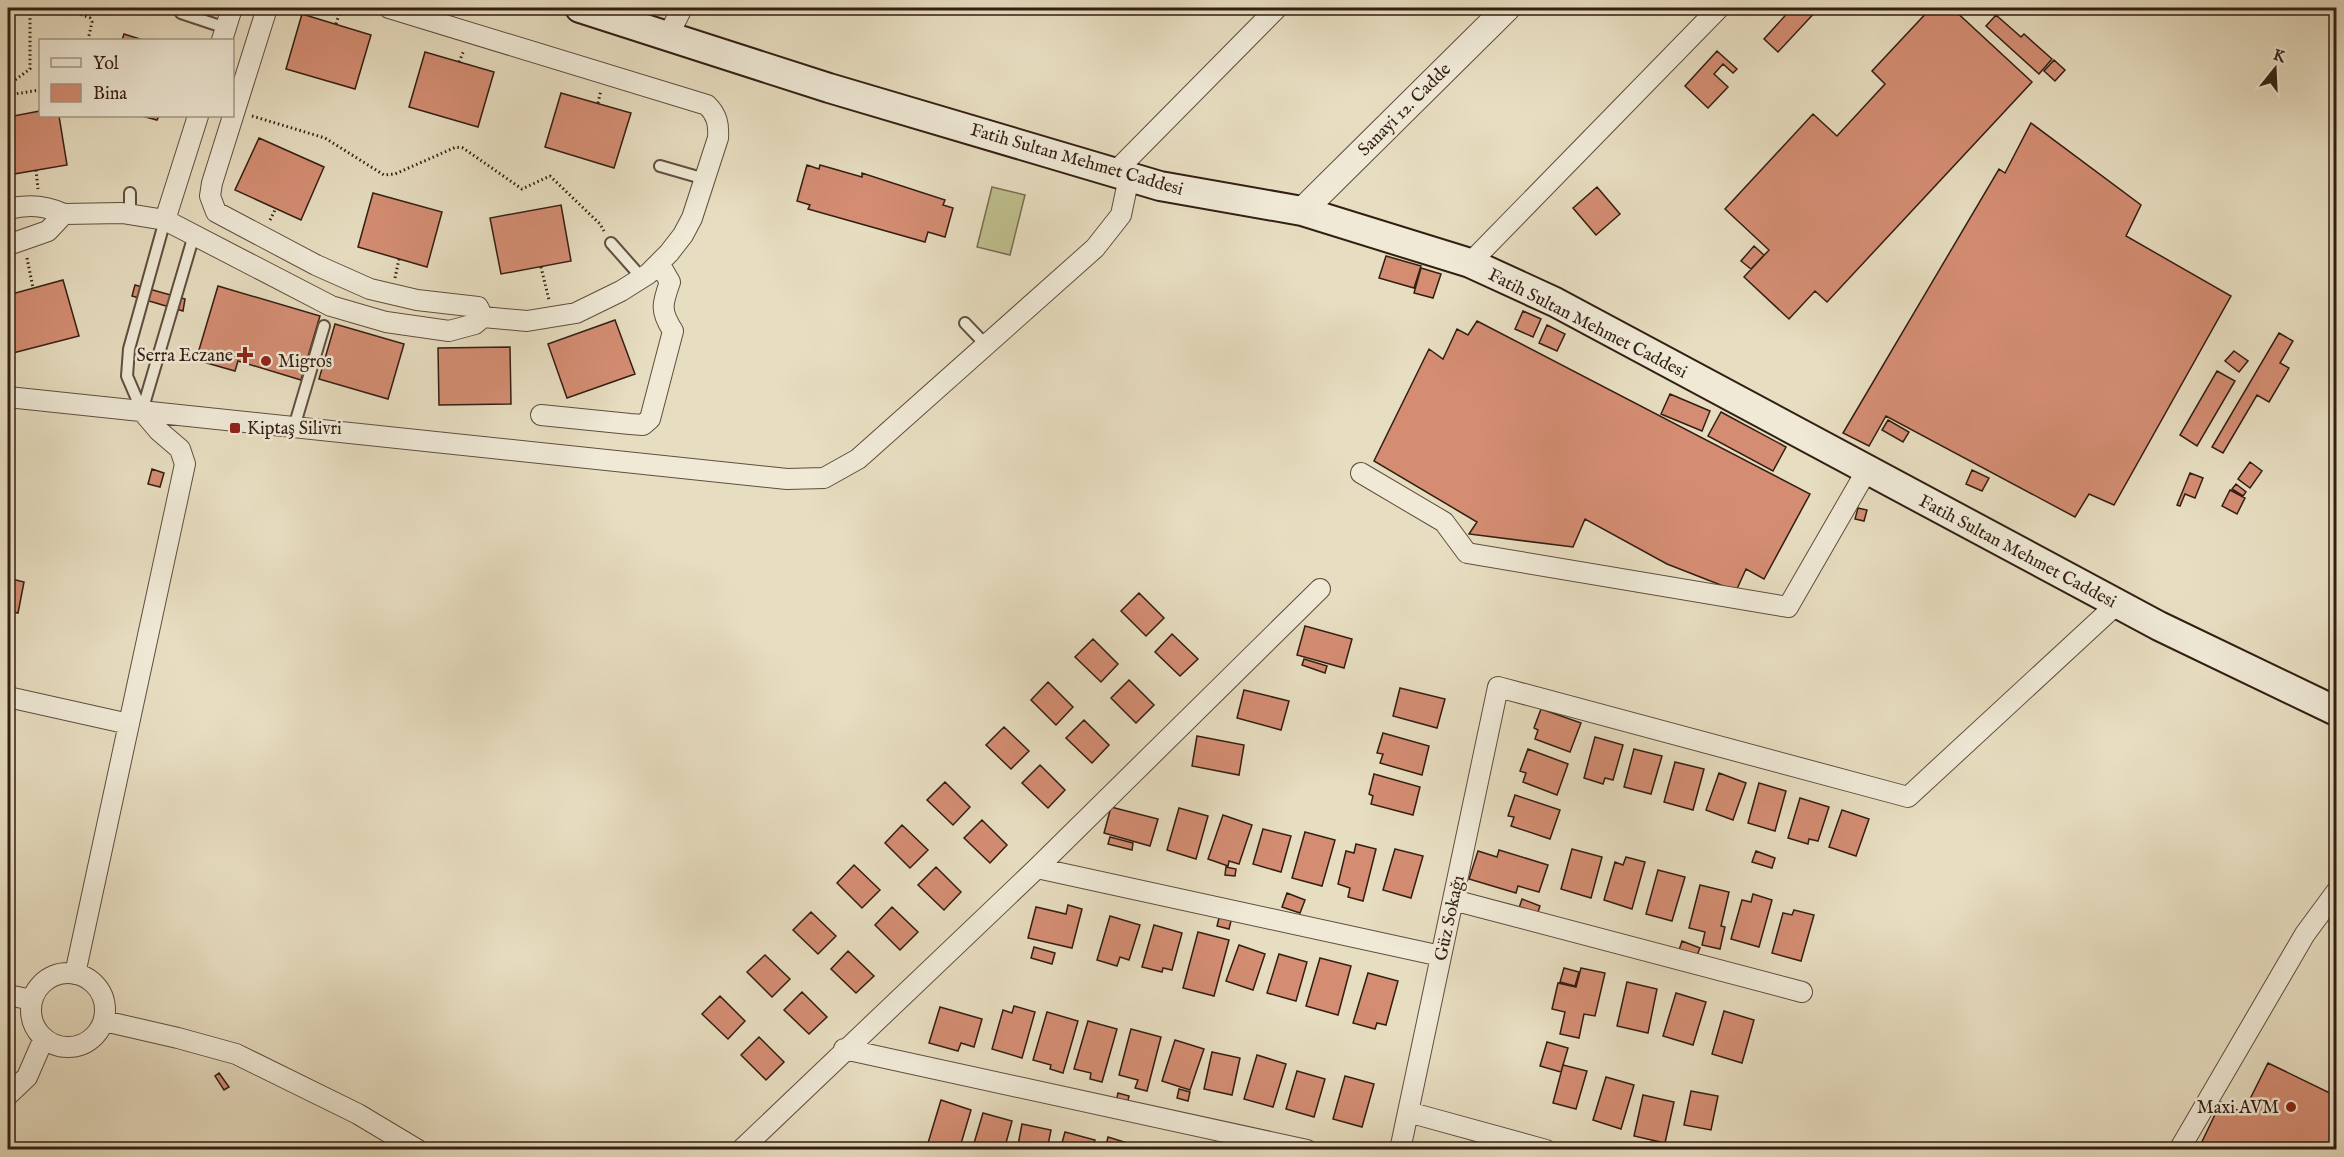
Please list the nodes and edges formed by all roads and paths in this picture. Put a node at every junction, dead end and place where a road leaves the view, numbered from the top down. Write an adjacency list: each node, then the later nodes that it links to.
1 (30, 8): 17 (path)
2 (64, 8): 16 (path)
3 (232, 8): 14 (street)
4 (267, 8): 20 (street)
5 (341, 8): 13 (path)
6 (389, 8): 26 (street)
7 (580, 8): 15 (main road, Fatih Sultan Mehmet Caddesi)
8 (682, 8): 15 (street)
9 (1277, 8): 25 (street)
10 (1507, 8): 29 (street, Sanayi 12. Cadde)
11 (1719, 8): 36 (street)
12 (181, 13): 14 (lane)
13 (336, 24)
14 (224, 34)
15 (668, 36): 25 (main road, Fatih Sultan Mehmet Caddesi)
16 (88, 39)
17 (8, 85)
18 (39, 90): 19 (path)
19 (8, 95)
20 (235, 111): 21 (street); 35 (path)
21 (234, 114)
22 (198, 117): 32 (street)
23 (233, 117): 42 (street)
24 (660, 166): 26 (lane)
25 (1122, 175): 29 (main road, Fatih Sultan Mehmet Caddesi); 45 (street)
26 (705, 179): 37 (street)
27 (130, 193): 31 (lane)
28 (8, 209): 30 (street)
29 (1302, 211): 36 (main road, Fatih Sultan Mehmet Caddesi)
30 (64, 214): 31 (street); 34 (street)
31 (130, 214): 32 (street)
32 (165, 220): 33 (street); 47 (lane)
33 (194, 235): 42 (street); 47 (lane)
34 (16, 243): 40 (path)
35 (611, 243): 39 (lane)
36 (1470, 263): 50 (main road, Fatih Sultan Mehmet Caddesi)
37 (659, 264): 39 (street); 48 (street)
38 (541, 267): 41 (path)
39 (642, 278): 41 (street)
40 (33, 288)
41 (553, 316): 42 (street)
42 (483, 317)
43 (965, 323): 45 (lane)
44 (324, 326): 49 (lane)
45 (986, 345): 49 (street)
46 (8, 397): 47 (street)
47 (142, 411): 49 (street); 56 (street)
48 (541, 415)
49 (294, 427)
50 (1868, 470): 51 (street); 53 (main road, Fatih Sultan Mehmet Caddesi)
51 (1361, 473)
52 (1320, 589): 57 (street)
53 (2117, 604): 55 (main road, Fatih Sultan Mehmet Caddesi); 59 (street, Güz Sokağı)
54 (8, 698): 56 (street)
55 (2337, 711)
56 (129, 724): 61 (street)
57 (1037, 868): 60 (street); 67 (street)
58 (2337, 892): 75 (street)
59 (1453, 900): 60 (street, Güz Sokağı); 62 (street)
60 (1441, 956): 69 (street, Güz Sokağı)
61 (75, 974): 64 (street); 65 (street)
62 (1802, 992)
63 (8, 995): 64 (street)
64 (32, 1000): 66 (street)
65 (104, 1021): 66 (street); 70 (street)
66 (44, 1038): 68 (street)
67 (844, 1049): 71 (street); 72 (street)
68 (8, 1095)
69 (1408, 1112): 73 (street, Güz Sokağı); 74 (street)
70 (418, 1149)
71 (741, 1149)
72 (1306, 1149)
73 (1400, 1149)
74 (1546, 1149)
75 (2179, 1149)

